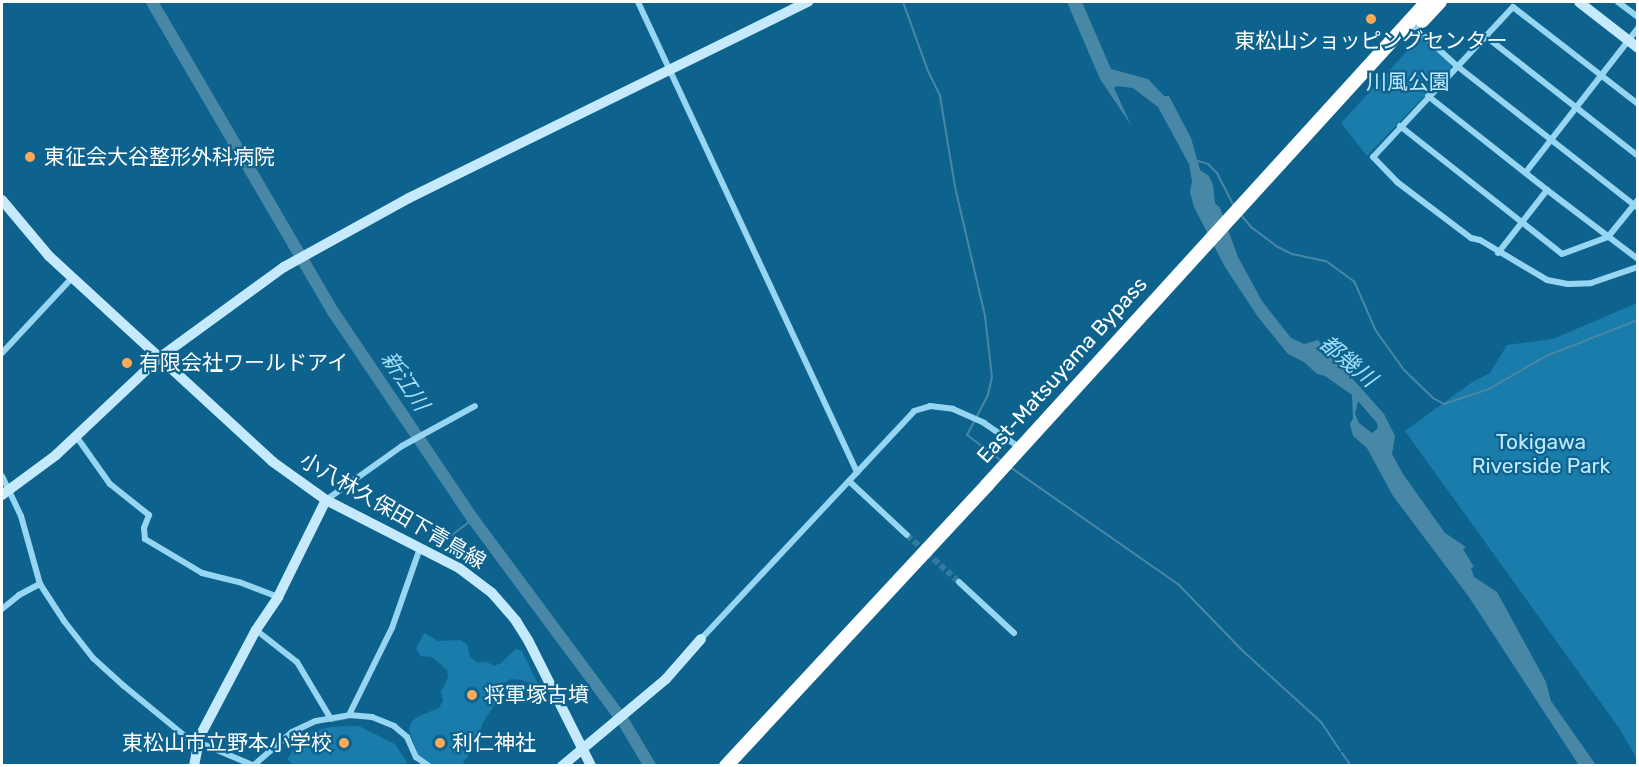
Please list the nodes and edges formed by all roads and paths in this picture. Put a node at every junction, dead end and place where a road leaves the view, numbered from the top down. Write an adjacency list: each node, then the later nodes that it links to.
1 (638, 2): 14 (street)
2 (808, 2): 14 (street)
3 (1427, 2): 20 (highway, East-Matsuyama Bypass)
4 (1440, 2): 8 (highway, East-Matsuyama Bypass)
5 (1579, 2): 11 (street)
6 (1618, 2): 7 (street)
7 (1638, 17)
8 (1416, 28): 13 (street); 20 (highway, East-Matsuyama Bypass)
9 (1638, 28): 11 (street)
10 (1485, 36): 13 (street); 15 (street); 18 (street)
11 (1628, 40): 12 (street); 15 (street)
12 (1638, 48)
13 (1457, 66): 16 (street); 21 (street)
14 (669, 71): 35 (street); 39 (street)
15 (1601, 75): 17 (street); 18 (street)
16 (1428, 96): 19 (street); 23 (street)
17 (1638, 104)
18 (1576, 108): 21 (street); 22 (street)
19 (1400, 126): 27 (street); 29 (street)
20 (1314, 131): 33 (highway, East-Matsuyama Bypass)
21 (1551, 139): 23 (street); 26 (street)
22 (1638, 156)
23 (1526, 172): 24 (street)
24 (1547, 190): 27 (street); 28 (street)
25 (2, 200): 32 (street, 小八林久保田下青鳥線)
26 (1636, 204): 28 (street)
27 (1522, 222): 28 (street); 29 (street)
28 (1608, 237): 30 (street)
29 (1498, 253): 31 (street)
30 (1638, 259)
31 (1638, 267)
32 (72, 278): 34 (street); 35 (street, 小八林久保田下青鳥線)
33 (1147, 314): 38 (highway, East-Matsuyama Bypass); 63 (highway, East-Matsuyama Bypass)
34 (2, 353)
35 (159, 358): 37 (street); 43 (street, 小八林久保田下青鳥線)
36 (475, 406): 43 (street)
37 (76, 436): 42 (street); 48 (street)
38 (1019, 447): 39 (street); 62 (highway, East-Matsuyama Bypass)
39 (857, 472): 41 (street)
40 (2, 476): 42 (street)
41 (849, 481): 44 (street); 52 (street)
42 (6, 492): 47 (street)
43 (326, 500): 45 (street, 小八林久保田下青鳥線); 48 (street)
44 (907, 535)
45 (420, 548): 53 (street); 56 (street, 小八林久保田下青鳥線)
46 (959, 582): 51 (street)
47 (40, 584): 49 (street); 55 (street)
48 (278, 597): 50 (street)
49 (2, 609)
50 (256, 630): 54 (street); 55 (street)
51 (1014, 633)
52 (700, 639): 56 (street)
53 (349, 715): 54 (street); 59 (street)
54 (331, 719): 58 (street)
55 (198, 743): 57 (street); 58 (street)
56 (582, 749): 60 (street); 61 (street, 小八林久保田下青鳥線)
57 (194, 765)
58 (255, 765)
59 (429, 765)
60 (562, 765)
61 (591, 765)
62 (726, 765)
63 (739, 765)

